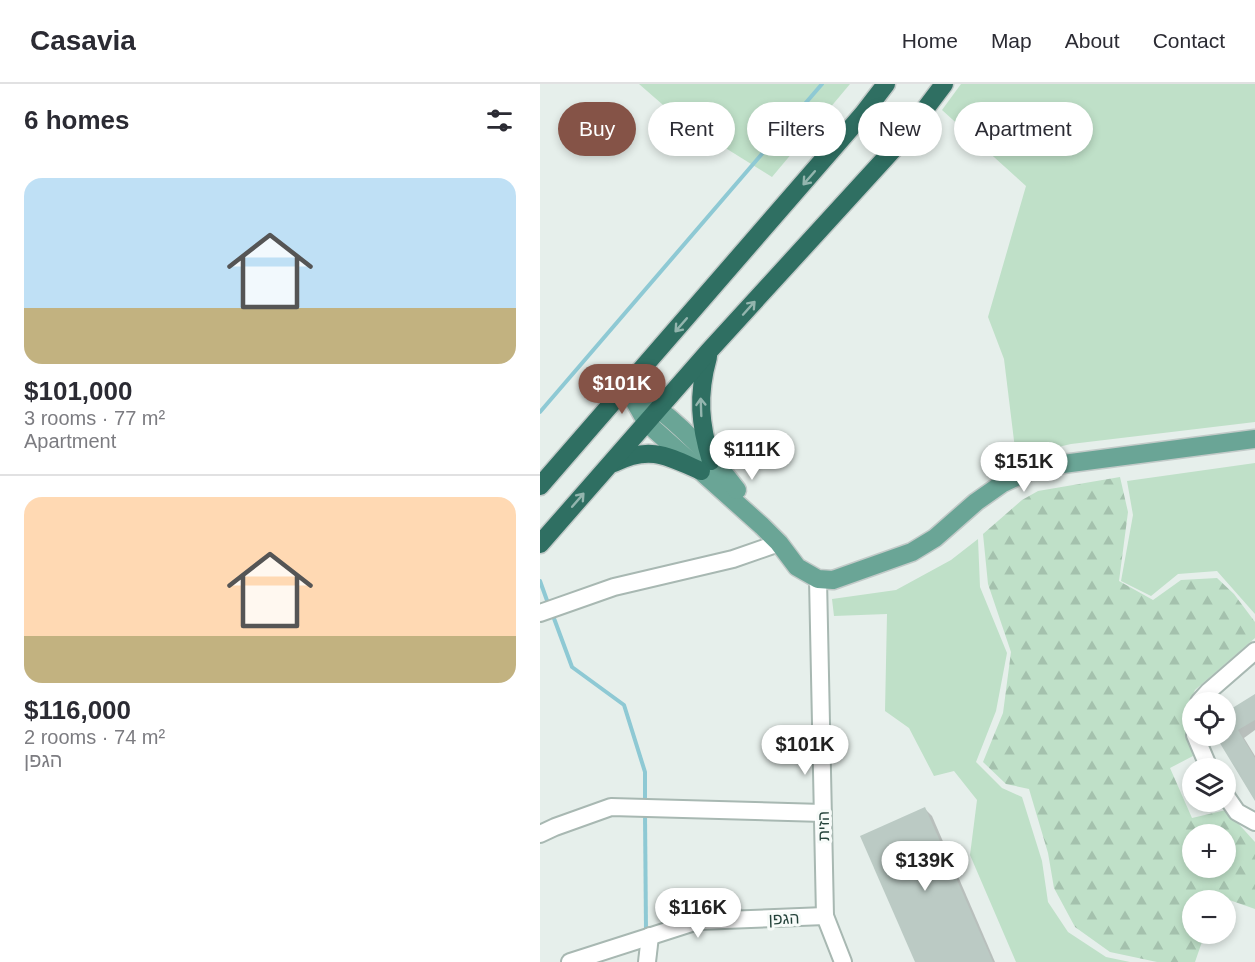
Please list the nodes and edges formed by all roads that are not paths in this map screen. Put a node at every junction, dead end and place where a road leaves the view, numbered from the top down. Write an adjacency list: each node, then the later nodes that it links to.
1 (886, 84): 4 (highway, one-way to 4)
2 (944, 84): 3 (highway, one-way to 2)
3 (709, 351): 5 (highway); 7 (highway, one-way to 3)
4 (627, 388): 5 (main road); 9 (highway)
5 (653, 416): 7 (main road); 8 (highway)
6 (1255, 439): 12 (main road)
7 (706, 466): 8 (highway); 10 (main road)
8 (607, 467): 11 (highway, one-way to 8)
9 (540, 486)
10 (779, 543): 12 (main road); 13 (street)
11 (540, 544)
12 (818, 579): 17 (street, הזית)
13 (540, 613)
14 (1255, 651): 15 (street)
15 (1208, 692)
16 (1236, 811): 18 (street)
17 (823, 813): 19 (street); 20 (street, הזית)
18 (1255, 822)
19 (540, 834)
20 (825, 916): 21 (street, הגפן); 24 (street, הזית)
21 (650, 936): 22 (street, הגפן); 23 (street)
22 (570, 962)
23 (647, 962)
24 (843, 962)

